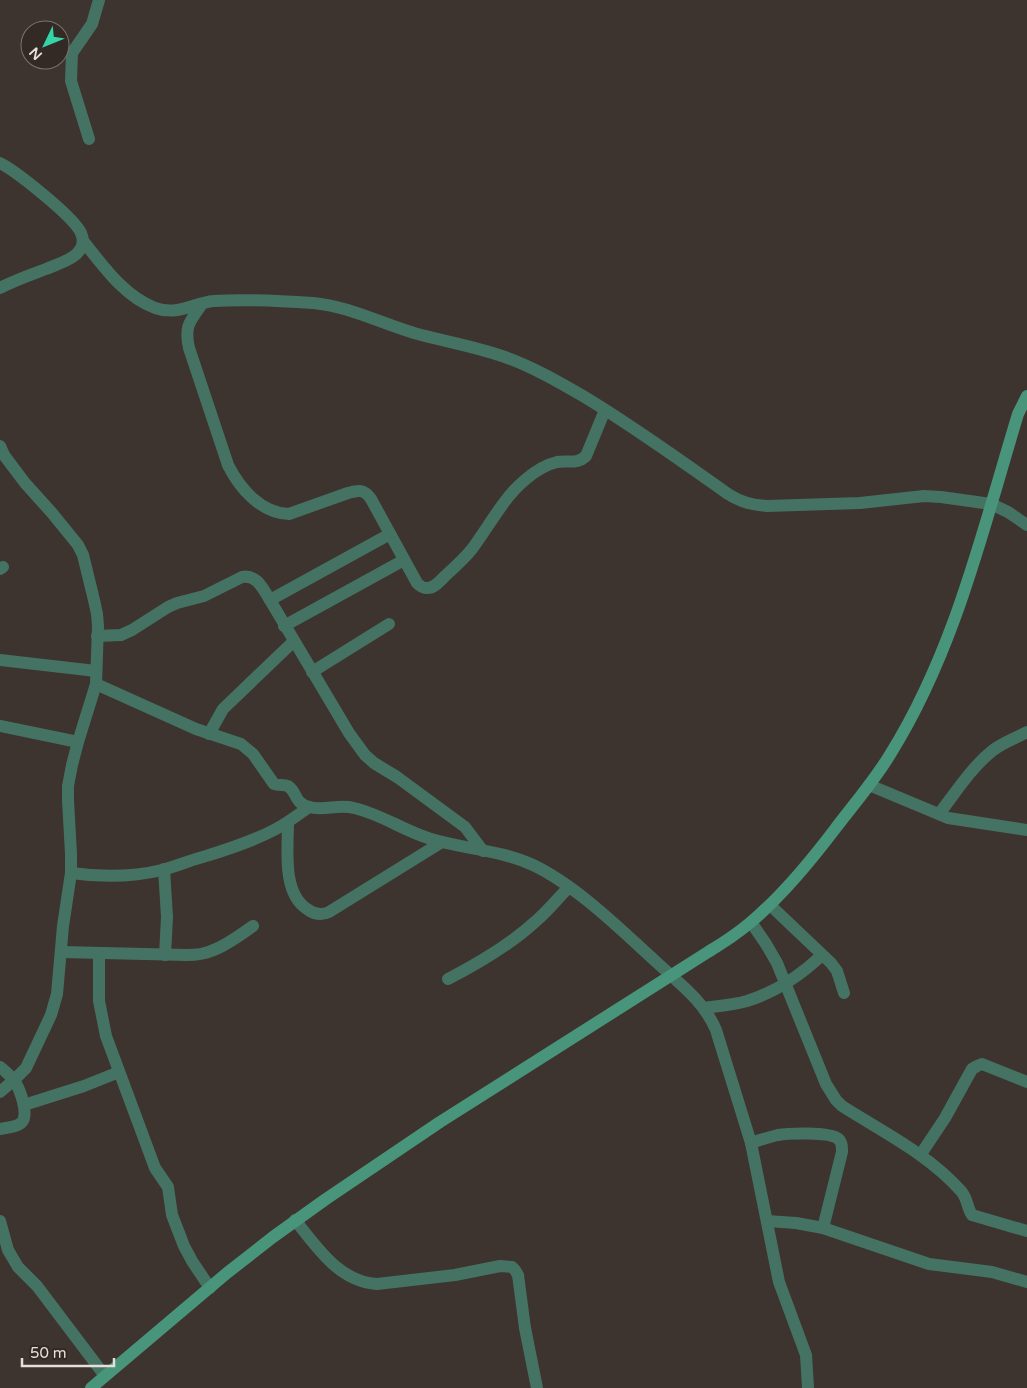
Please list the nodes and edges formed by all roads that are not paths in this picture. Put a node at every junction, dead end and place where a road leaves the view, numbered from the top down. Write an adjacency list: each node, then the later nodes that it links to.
1 (99, 0): 2 (street)
2 (89, 139)
3 (0, 163): 4 (street)
4 (84, 242): 5 (street); 6 (street)
5 (0, 288)
6 (202, 304): 8 (street); 12 (street)
7 (1027, 396): 10 (main road)
8 (605, 410): 10 (street); 13 (street)
9 (0, 446): 17 (street)
10 (991, 504): 11 (street); 27 (main road)
11 (1027, 525)
12 (390, 534): 13 (street); 14 (street)
13 (404, 560): 16 (street)
14 (270, 600): 16 (street); 17 (street)
15 (389, 624): 21 (street)
16 (284, 626): 18 (street)
17 (97, 636): 20 (street)
18 (294, 641): 21 (street); 25 (street)
19 (0, 660): 20 (street)
20 (96, 671): 22 (street)
21 (312, 672): 33 (street)
22 (96, 684): 25 (street); 26 (street)
23 (0, 726): 26 (street)
24 (1027, 732): 29 (street)
25 (209, 734): 28 (street)
26 (78, 742): 35 (street)
27 (870, 785): 29 (street); 37 (main road)
28 (309, 807): 30 (street); 32 (street)
29 (939, 814): 31 (street)
30 (288, 822): 32 (street); 34 (street)
31 (1027, 830)
32 (442, 842): 33 (street)
33 (484, 851): 36 (street)
34 (164, 869): 35 (street); 43 (street)
35 (70, 873): 40 (street)
36 (569, 887): 44 (street); 45 (street)
37 (770, 905): 38 (main road); 42 (street)
38 (751, 922): 44 (main road); 46 (street)
39 (253, 926): 43 (street)
40 (61, 952): 41 (street); 51 (street)
41 (98, 954): 43 (street); 50 (street)
42 (822, 954): 46 (street); 47 (street)
43 (165, 955)
44 (671, 976): 48 (street); 58 (main road)
45 (448, 979)
46 (786, 984): 48 (street); 57 (street)
47 (844, 993)
48 (704, 1008): 56 (street)
49 (0, 1067): 51 (street)
50 (119, 1072): 54 (street); 64 (street)
51 (14, 1080): 53 (street); 54 (street)
52 (1027, 1082): 57 (street)
53 (0, 1092)
54 (24, 1105): 55 (street)
55 (0, 1129)
56 (752, 1142): 60 (street); 61 (street)
57 (920, 1154): 62 (street)
58 (295, 1220): 64 (main road); 67 (street)
59 (0, 1221): 65 (street)
60 (767, 1221): 61 (street); 68 (street)
61 (823, 1228): 63 (street)
62 (1027, 1231)
63 (1027, 1282)
64 (210, 1288): 65 (main road)
65 (106, 1376): 66 (main road)
66 (91, 1388)
67 (537, 1388)
68 (808, 1388)

